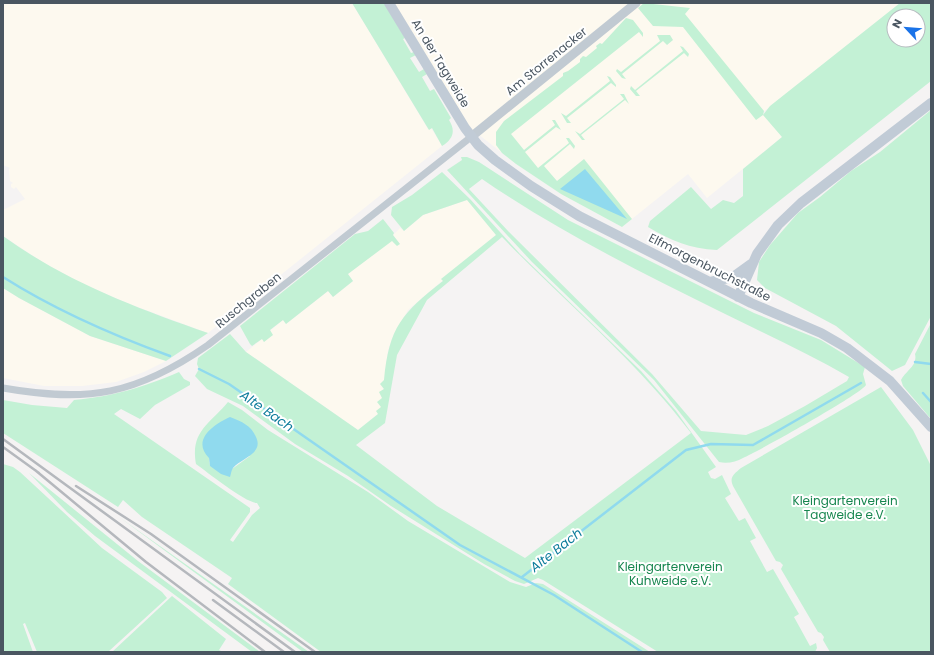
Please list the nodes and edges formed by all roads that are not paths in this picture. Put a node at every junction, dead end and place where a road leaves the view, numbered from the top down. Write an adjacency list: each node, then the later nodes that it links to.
1 (389, 3): 4 (main road, An der Tagweide)
2 (636, 3): 4 (street, Am Storrenacker)
3 (931, 103): 5 (main road)
4 (471, 137): 6 (main road, Elfmorgenbruchstraße); 8 (street, Ruschgraben)
5 (753, 263): 6 (main road); 7 (main road)
6 (710, 282): 7 (main road, Elfmorgenbruchstraße)
7 (738, 297): 9 (main road, Elfmorgenbruchstraße)
8 (3, 388)
9 (931, 427)

